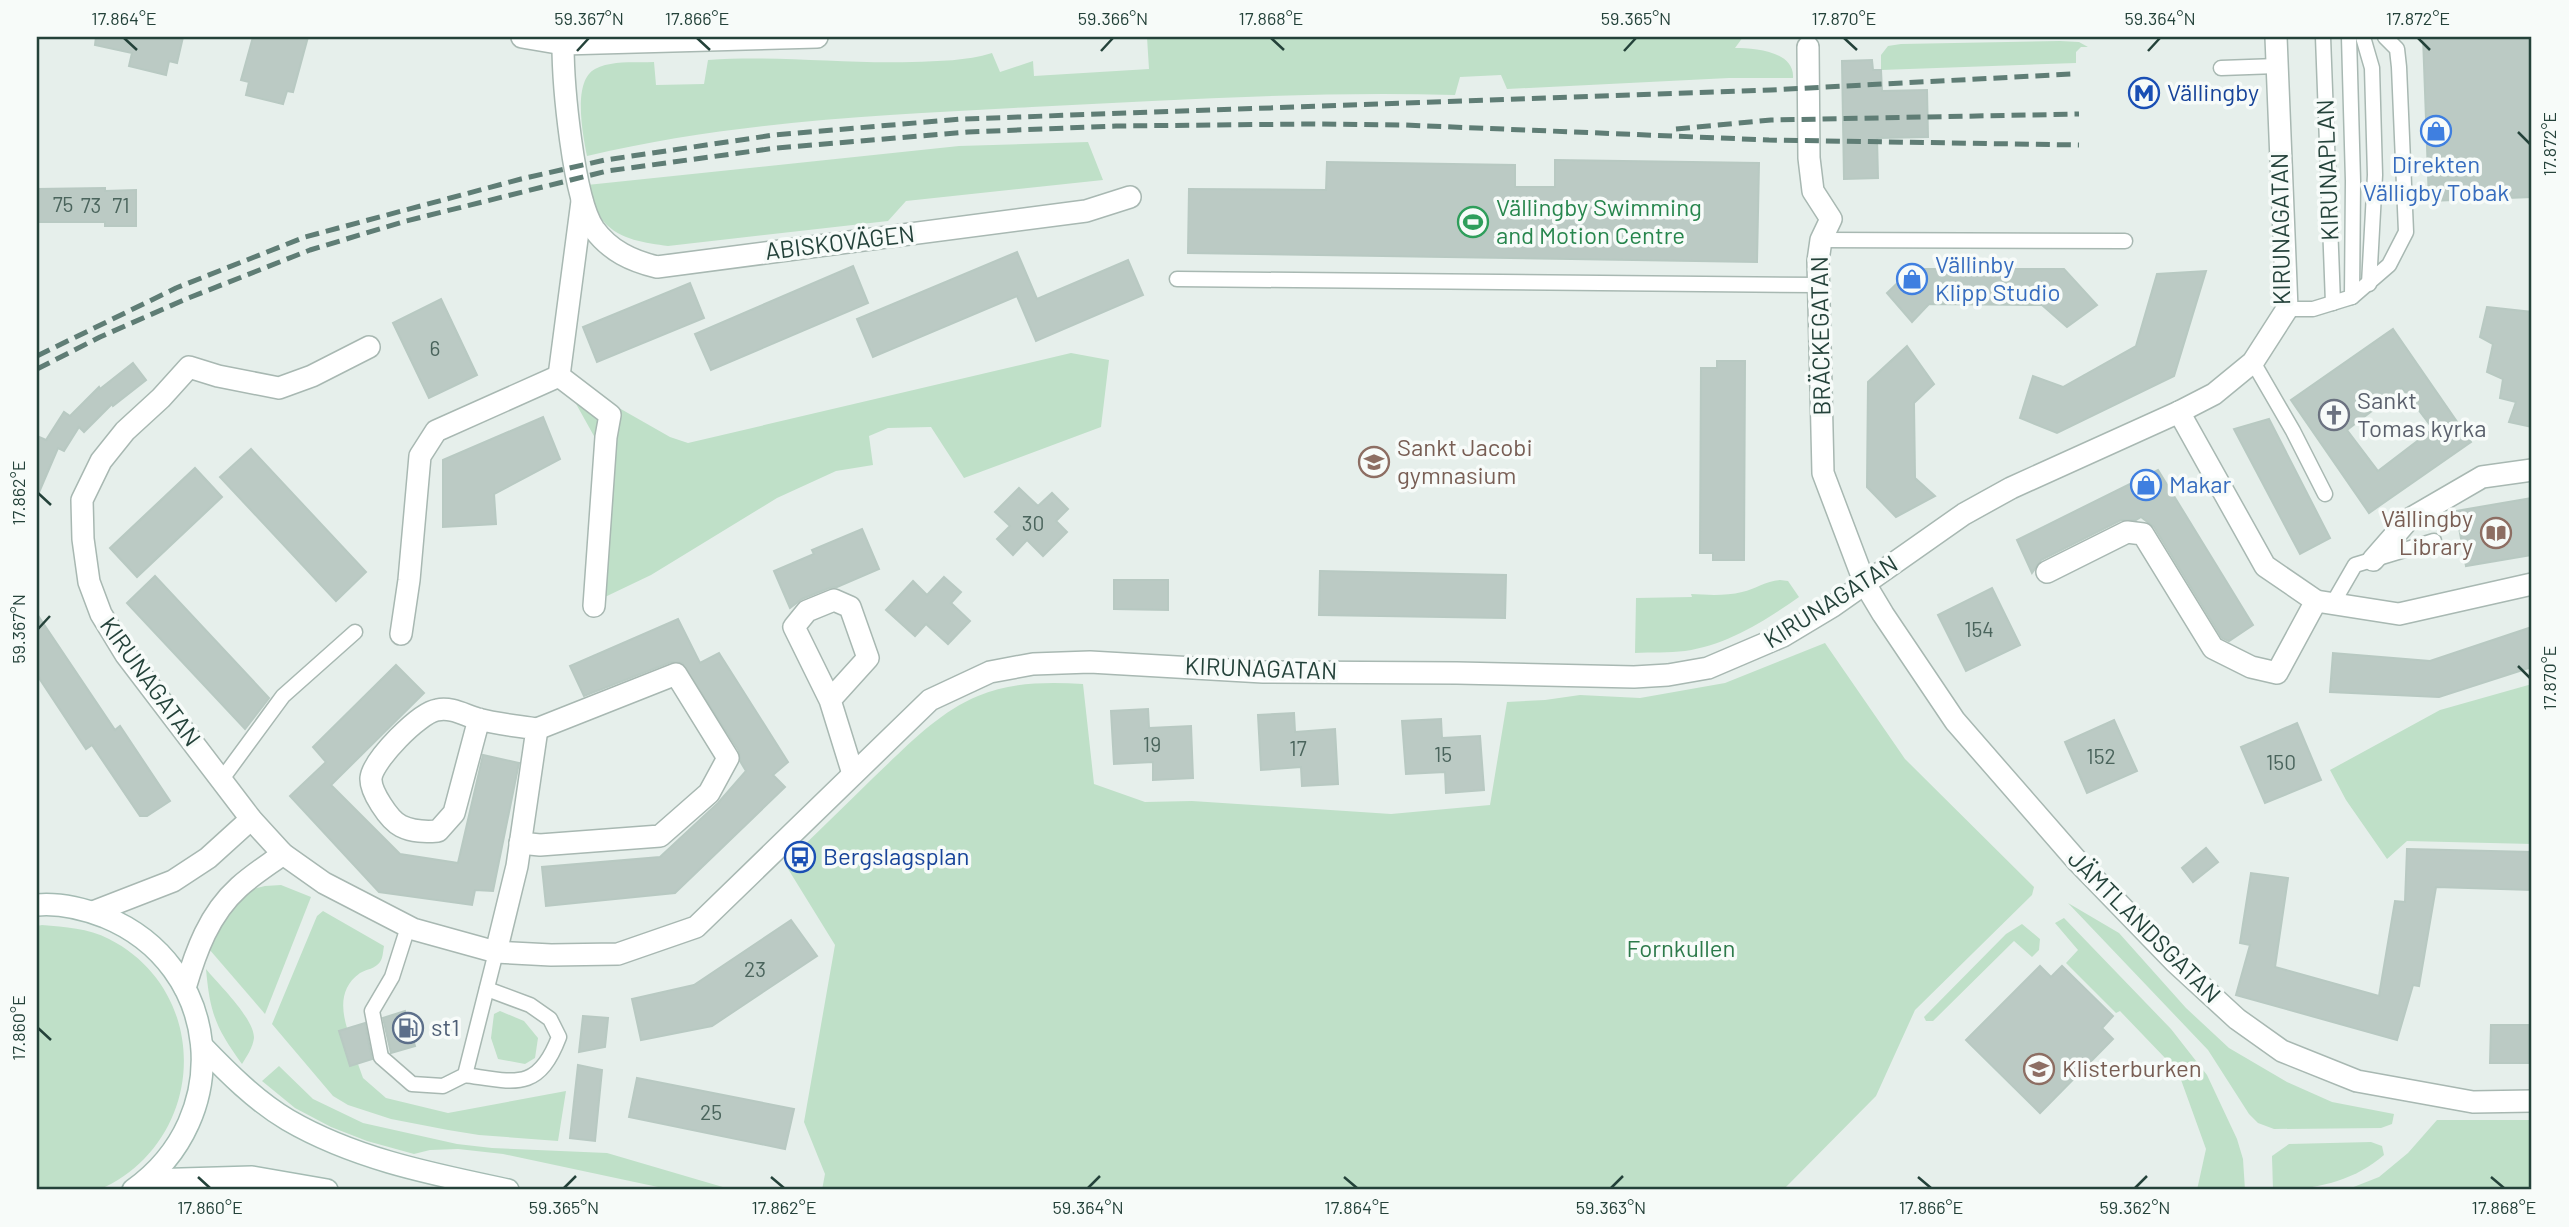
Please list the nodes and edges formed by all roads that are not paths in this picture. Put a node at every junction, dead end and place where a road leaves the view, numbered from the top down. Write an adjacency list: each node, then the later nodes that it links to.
1 (522, 37): 9 (street)
2 (817, 37): 8 (street)
3 (2276, 37): 11 (street, KIRUNAGATAN)
4 (2323, 37): 21 (lane, KIRUNAPLAN)
5 (2348, 37): 20 (lane, KIRUNAPLAN)
6 (2363, 37): 18 (lane, KIRUNAPLAN)
7 (2385, 37): 18 (lane)
8 (631, 40): 9 (street)
9 (563, 44): 13 (street, ABISKOVÄGEN)
10 (1808, 47): 15 (street, BRÄCKEGATAN)
11 (2277, 66): 12 (lane); 22 (street, KIRUNAGATAN)
12 (2221, 68)
13 (583, 197): 14 (street, ABISKOVÄGEN); 25 (street, ABISKOVÄGEN)
14 (1130, 197)
15 (1821, 240): 16 (lane); 19 (street, BRÄCKEGATAN)
16 (2125, 241)
17 (1177, 279): 19 (lane)
18 (2369, 284): 20 (lane)
19 (1818, 285): 32 (street, BRÄCKEGATAN)
20 (2353, 297): 21 (lane)
21 (2333, 303): 22 (lane)
22 (2287, 309): 24 (street, KIRUNAGATAN)
23 (369, 347): 42 (street, KIRUNAGATAN)
24 (2253, 362): 26 (street, KIRUNAGATAN); 28 (lane)
25 (559, 376): 35 (street); 37 (street)
26 (2179, 412): 32 (street, KIRUNAGATAN); 34 (street)
27 (2532, 470): 30 (street)
28 (2325, 494)
29 (2434, 541): 30 (lane)
30 (2373, 560): 34 (lane)
31 (2047, 572): 34 (street)
32 (1866, 584): 41 (street, KIRUNAGATAN); 54 (street, JÄMTLANDSGATAN)
33 (2532, 584): 34 (street)
34 (2324, 602)
35 (594, 606)
36 (355, 632): 42 (lane)
37 (401, 634)
38 (830, 700): 41 (street)
39 (479, 719): 39 (street); 40 (street)
40 (537, 729): 44 (street); 44 (street)
41 (853, 774): 49 (street, KIRUNAGATAN)
42 (222, 779): 43 (street, KIRUNAGATAN)
43 (251, 819): 45 (street, KIRUNAGATAN); 47 (street)
44 (520, 843): 49 (street)
45 (283, 854): 48 (street, KIRUNAGATAN); 50 (street)
46 (41, 902): 47 (street)
47 (93, 912): 50 (street)
48 (408, 927): 49 (street, KIRUNAGATAN); 53 (lane)
49 (496, 952): 51 (lane)
50 (185, 988): 52 (street)
51 (487, 989): 53 (lane); 53 (lane)
52 (202, 1046): 55 (street); 57 (street)
53 (465, 1075)
54 (2532, 1101)
55 (140, 1185): 56 (street)
56 (327, 1190)
57 (508, 1190)

